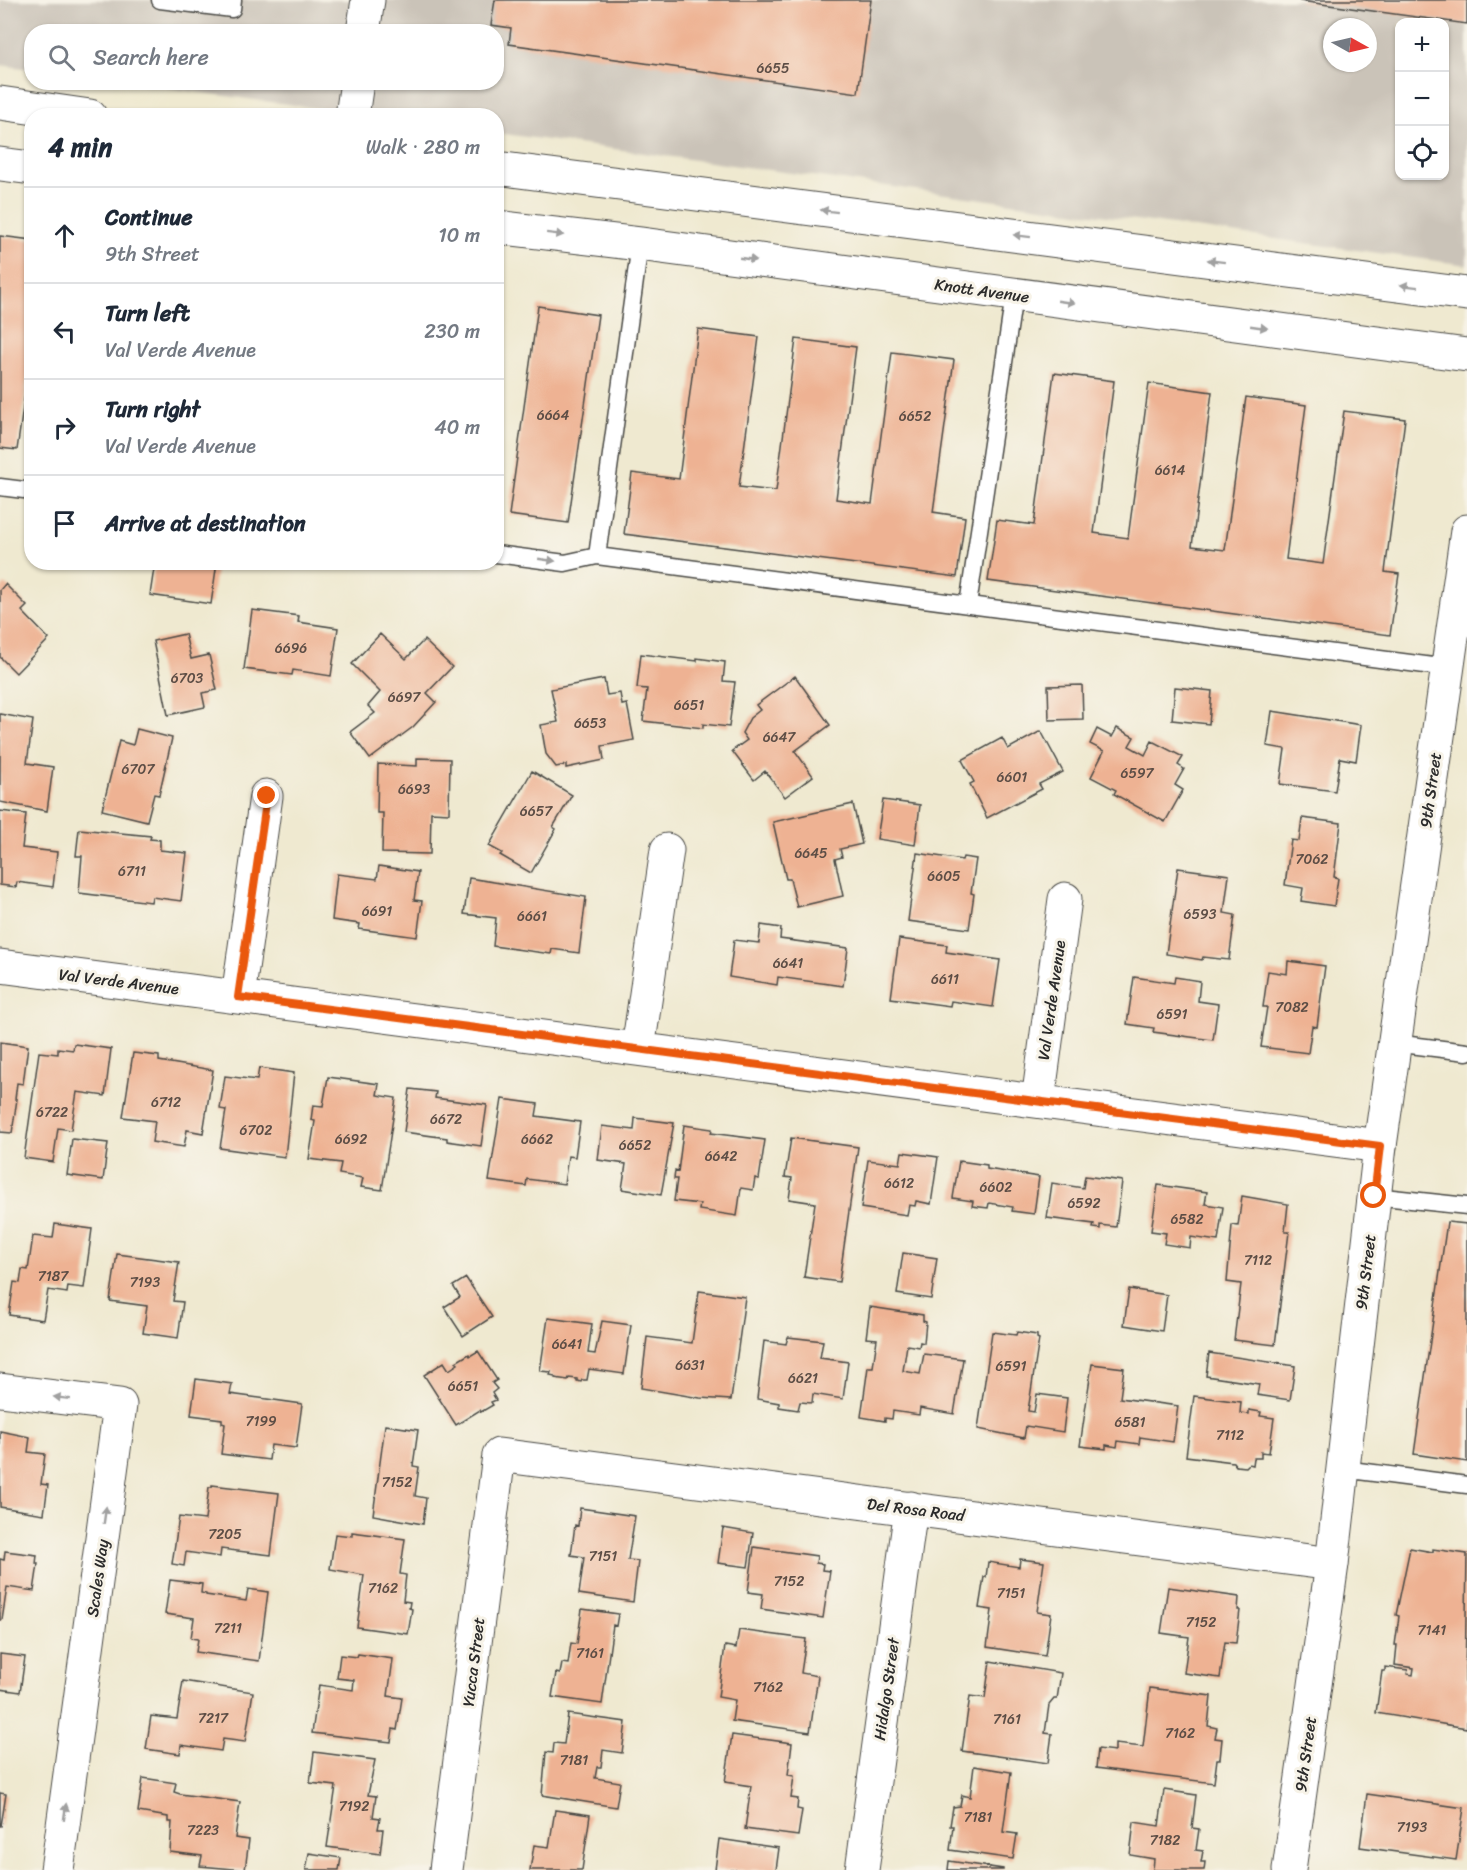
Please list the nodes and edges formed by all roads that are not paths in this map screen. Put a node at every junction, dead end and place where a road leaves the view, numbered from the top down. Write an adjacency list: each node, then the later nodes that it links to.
1 (160, 0): 2 (lane)
2 (233, 0)
3 (368, 0): 4 (street)
4 (364, 24)
5 (356, 90): 8 (street)
6 (0, 103): 7 (street)
7 (35, 108)
8 (353, 108)
9 (0, 164): 10 (street)
10 (24, 167)
11 (504, 169): 14 (street, one-way to 11)
12 (504, 228): 13 (street, Knott Avenue, one-way to 13)
13 (640, 244): 15 (street, Knott Avenue, one-way to 15); 21 (lane)
14 (1467, 294)
15 (1014, 295): 16 (street, Knott Avenue, one-way to 16); 22 (lane)
16 (1467, 355)
17 (0, 487): 18 (lane)
18 (24, 490)
19 (1466, 542): 23 (street, 9th Street)
20 (504, 555): 21 (lane, one-way to 21)
21 (597, 556): 22 (lane)
22 (968, 605): 23 (lane)
23 (1455, 658): 29 (street, 9th Street)
24 (267, 796): 28 (street)
25 (667, 850): 30 (street)
26 (1065, 899): 32 (street, Val Verde Avenue)
27 (0, 966): 28 (street, Val Verde Avenue)
28 (238, 997): 30 (street, Val Verde Avenue)
29 (1395, 1043): 31 (lane); 33 (street, 9th Street)
30 (638, 1049): 32 (street, Val Verde Avenue)
31 (1467, 1052)
32 (1038, 1101): 33 (street, Val Verde Avenue)
33 (1380, 1146): 34 (street, 9th Street)
34 (1374, 1196): 35 (lane); 38 (street, 9th Street)
35 (1467, 1206)
36 (0, 1390): 42 (street, Scales Way, one-way to 36)
37 (499, 1455): 40 (street, Del Rosa Road); 43 (street, Yucca Street)
38 (1343, 1468): 39 (lane); 41 (street, 9th Street)
39 (1467, 1485)
40 (911, 1508): 41 (street, Del Rosa Road); 44 (street, Hidalgo Street)
41 (1332, 1564): 45 (street, 9th Street)
42 (57, 1870)
43 (446, 1870)
44 (861, 1870)
45 (1289, 1870)

